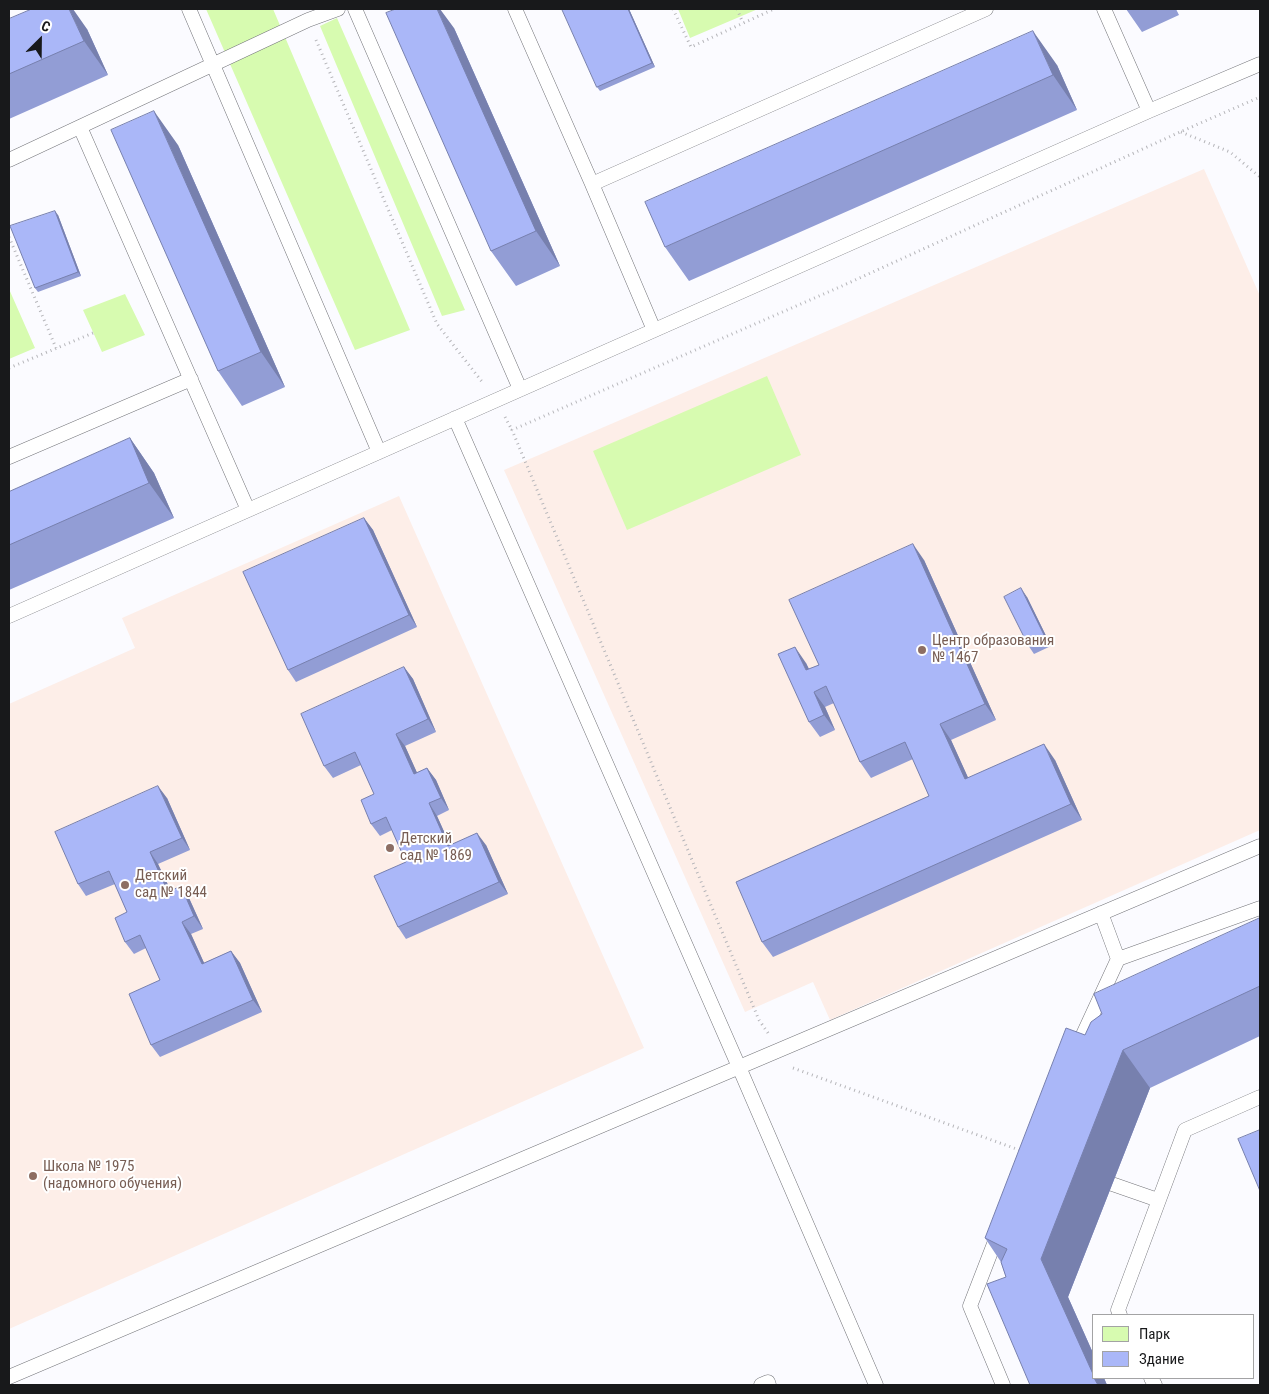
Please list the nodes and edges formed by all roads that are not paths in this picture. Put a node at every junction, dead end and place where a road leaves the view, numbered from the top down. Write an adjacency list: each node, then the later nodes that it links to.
1 (189, 9): 8 (lane)
2 (338, 9): 8 (lane)
3 (355, 9): 15 (lane)
4 (516, 9): 12 (lane)
5 (986, 9): 12 (lane)
6 (1104, 9): 9 (lane)
7 (1260, 64): 9 (lane)
8 (212, 65): 10 (lane); 17 (lane)
9 (1149, 111): 13 (lane)
10 (80, 127): 11 (lane); 14 (lane)
11 (9, 160)
12 (592, 184): 13 (lane)
13 (654, 330): 15 (lane)
14 (191, 379): 18 (lane); 19 (lane)
15 (520, 390): 16 (lane)
16 (455, 418): 17 (lane); 26 (lane)
17 (379, 452): 19 (lane)
18 (9, 457)
19 (248, 510): 20 (lane)
20 (9, 616)
21 (1260, 846): 23 (lane)
22 (1260, 908): 24 (lane)
23 (1101, 913): 24 (lane); 26 (lane)
24 (1118, 959): 25 (lane)
25 (1070, 1065)
26 (739, 1067): 32 (lane); 35 (lane)
27 (1260, 1097): 29 (lane)
28 (1112, 1184): 29 (lane)
29 (1158, 1200): 31 (lane)
30 (1005, 1216): 36 (lane)
31 (1120, 1314)
32 (9, 1377)
33 (761, 1385): 34 (lane)
34 (770, 1385)
35 (876, 1385)
36 (1003, 1385)

